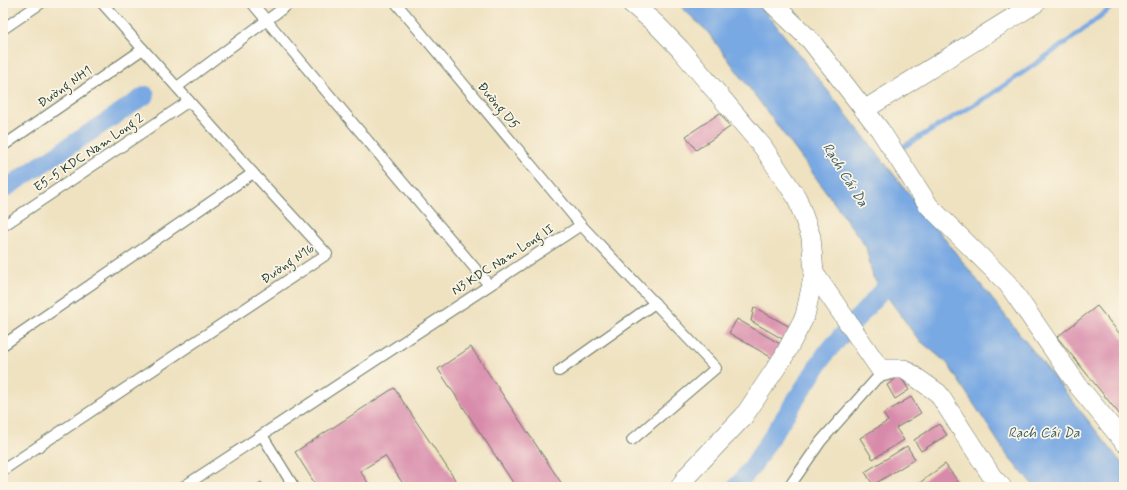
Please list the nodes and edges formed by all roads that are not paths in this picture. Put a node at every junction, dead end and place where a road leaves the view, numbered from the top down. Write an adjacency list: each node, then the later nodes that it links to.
1 (41, 3): 10 (lane)
2 (102, 3): 11 (lane, Đường N16)
3 (252, 3): 9 (lane)
4 (290, 3): 9 (lane)
5 (396, 3): 17 (lane, Đường D5)
6 (631, 3): 19 (street)
7 (772, 3): 14 (street)
8 (1036, 3): 14 (street)
9 (267, 20): 12 (lane); 20 (lane)
10 (3, 29)
11 (143, 49): 12 (lane, Đường N16); 15 (lane, Đường NH1)
12 (177, 87): 13 (lane, Đường N16)
13 (189, 101): 16 (lane, Đường N16); 18 (lane, E5-5 KDC Nam Long 2)
14 (864, 110): 27 (street)
15 (3, 146)
16 (253, 173): 22 (lane); 28 (lane, Đường N16)
17 (581, 225): 20 (lane, N3 KDC Nam Long II); 21 (lane)
18 (3, 226)
19 (814, 273): 23 (street); 31 (street)
20 (489, 285): 25 (lane, N3 KDC Nam Long II)
21 (655, 303): 24 (lane); 26 (lane)
22 (3, 345)
23 (904, 369): 32 (lane); 33 (street)
24 (559, 371)
25 (262, 435): 29 (lane, N3 KDC Nam Long II); 30 (lane)
26 (632, 440)
27 (1124, 442)
28 (3, 470)
29 (183, 487)
30 (294, 487)
31 (680, 487)
32 (789, 487)
33 (1002, 487)

